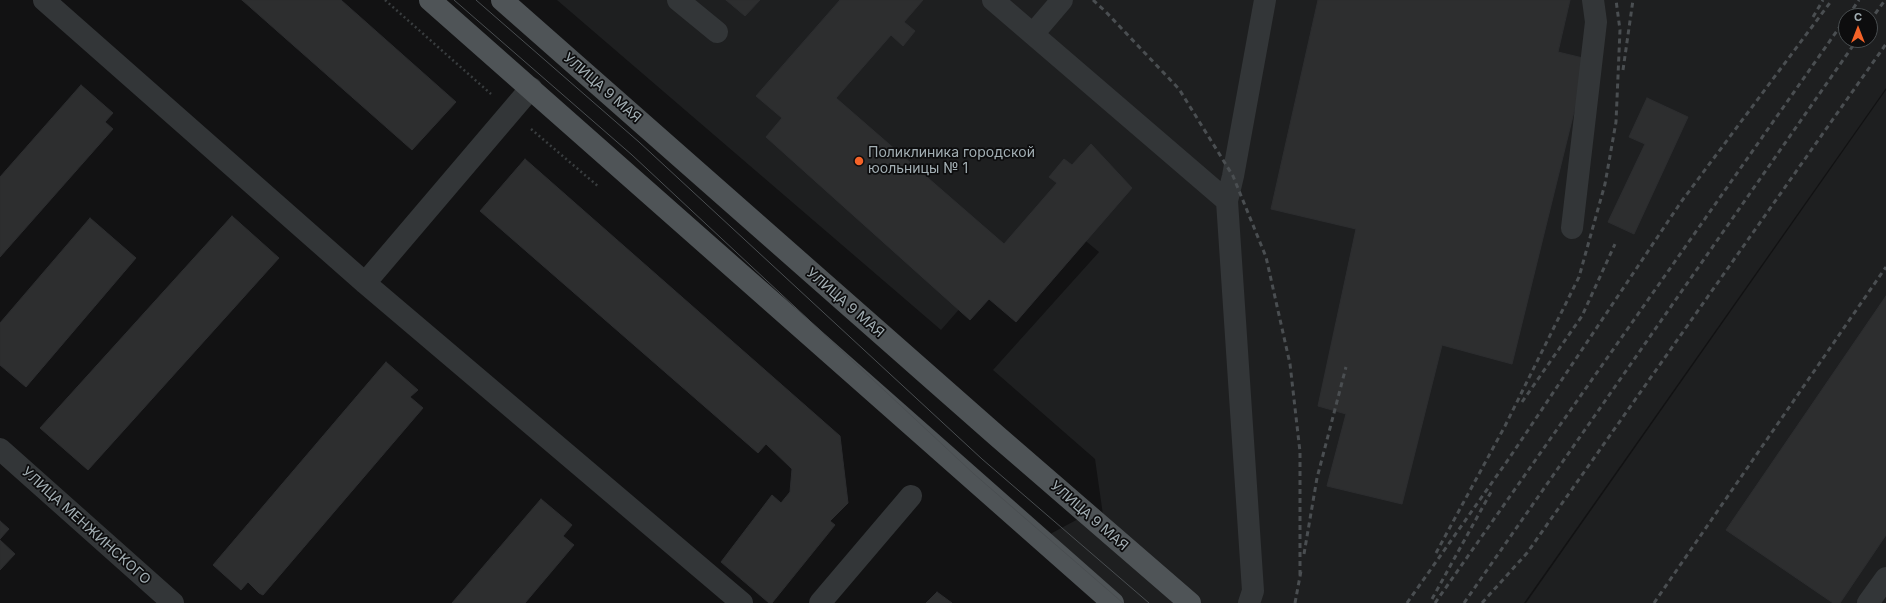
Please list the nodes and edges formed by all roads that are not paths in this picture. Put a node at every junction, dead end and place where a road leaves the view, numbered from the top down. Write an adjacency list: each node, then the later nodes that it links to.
1 (44, 0): 14 (street)
2 (430, 0): 11 (main road)
3 (502, 0): 22 (main road, УЛИЦА 9 МАЯ)
4 (678, 0): 9 (street)
5 (993, 0): 10 (street)
6 (1062, 0): 10 (street)
7 (1265, 0): 12 (street)
8 (1593, 0): 13 (street)
9 (717, 32)
10 (1033, 34): 12 (street)
11 (531, 88): 14 (street); 21 (main road)
12 (1227, 201): 23 (street)
13 (1572, 228)
14 (365, 283): 19 (street)
15 (0, 449): 18 (street, УЛИЦА МЕНЖИНСКОГО)
16 (911, 496): 20 (street)
17 (1886, 578): 24 (street)
18 (173, 603)
19 (742, 603)
20 (820, 603)
21 (1113, 603)
22 (1190, 603)
23 (1249, 603)
24 (1868, 603)

